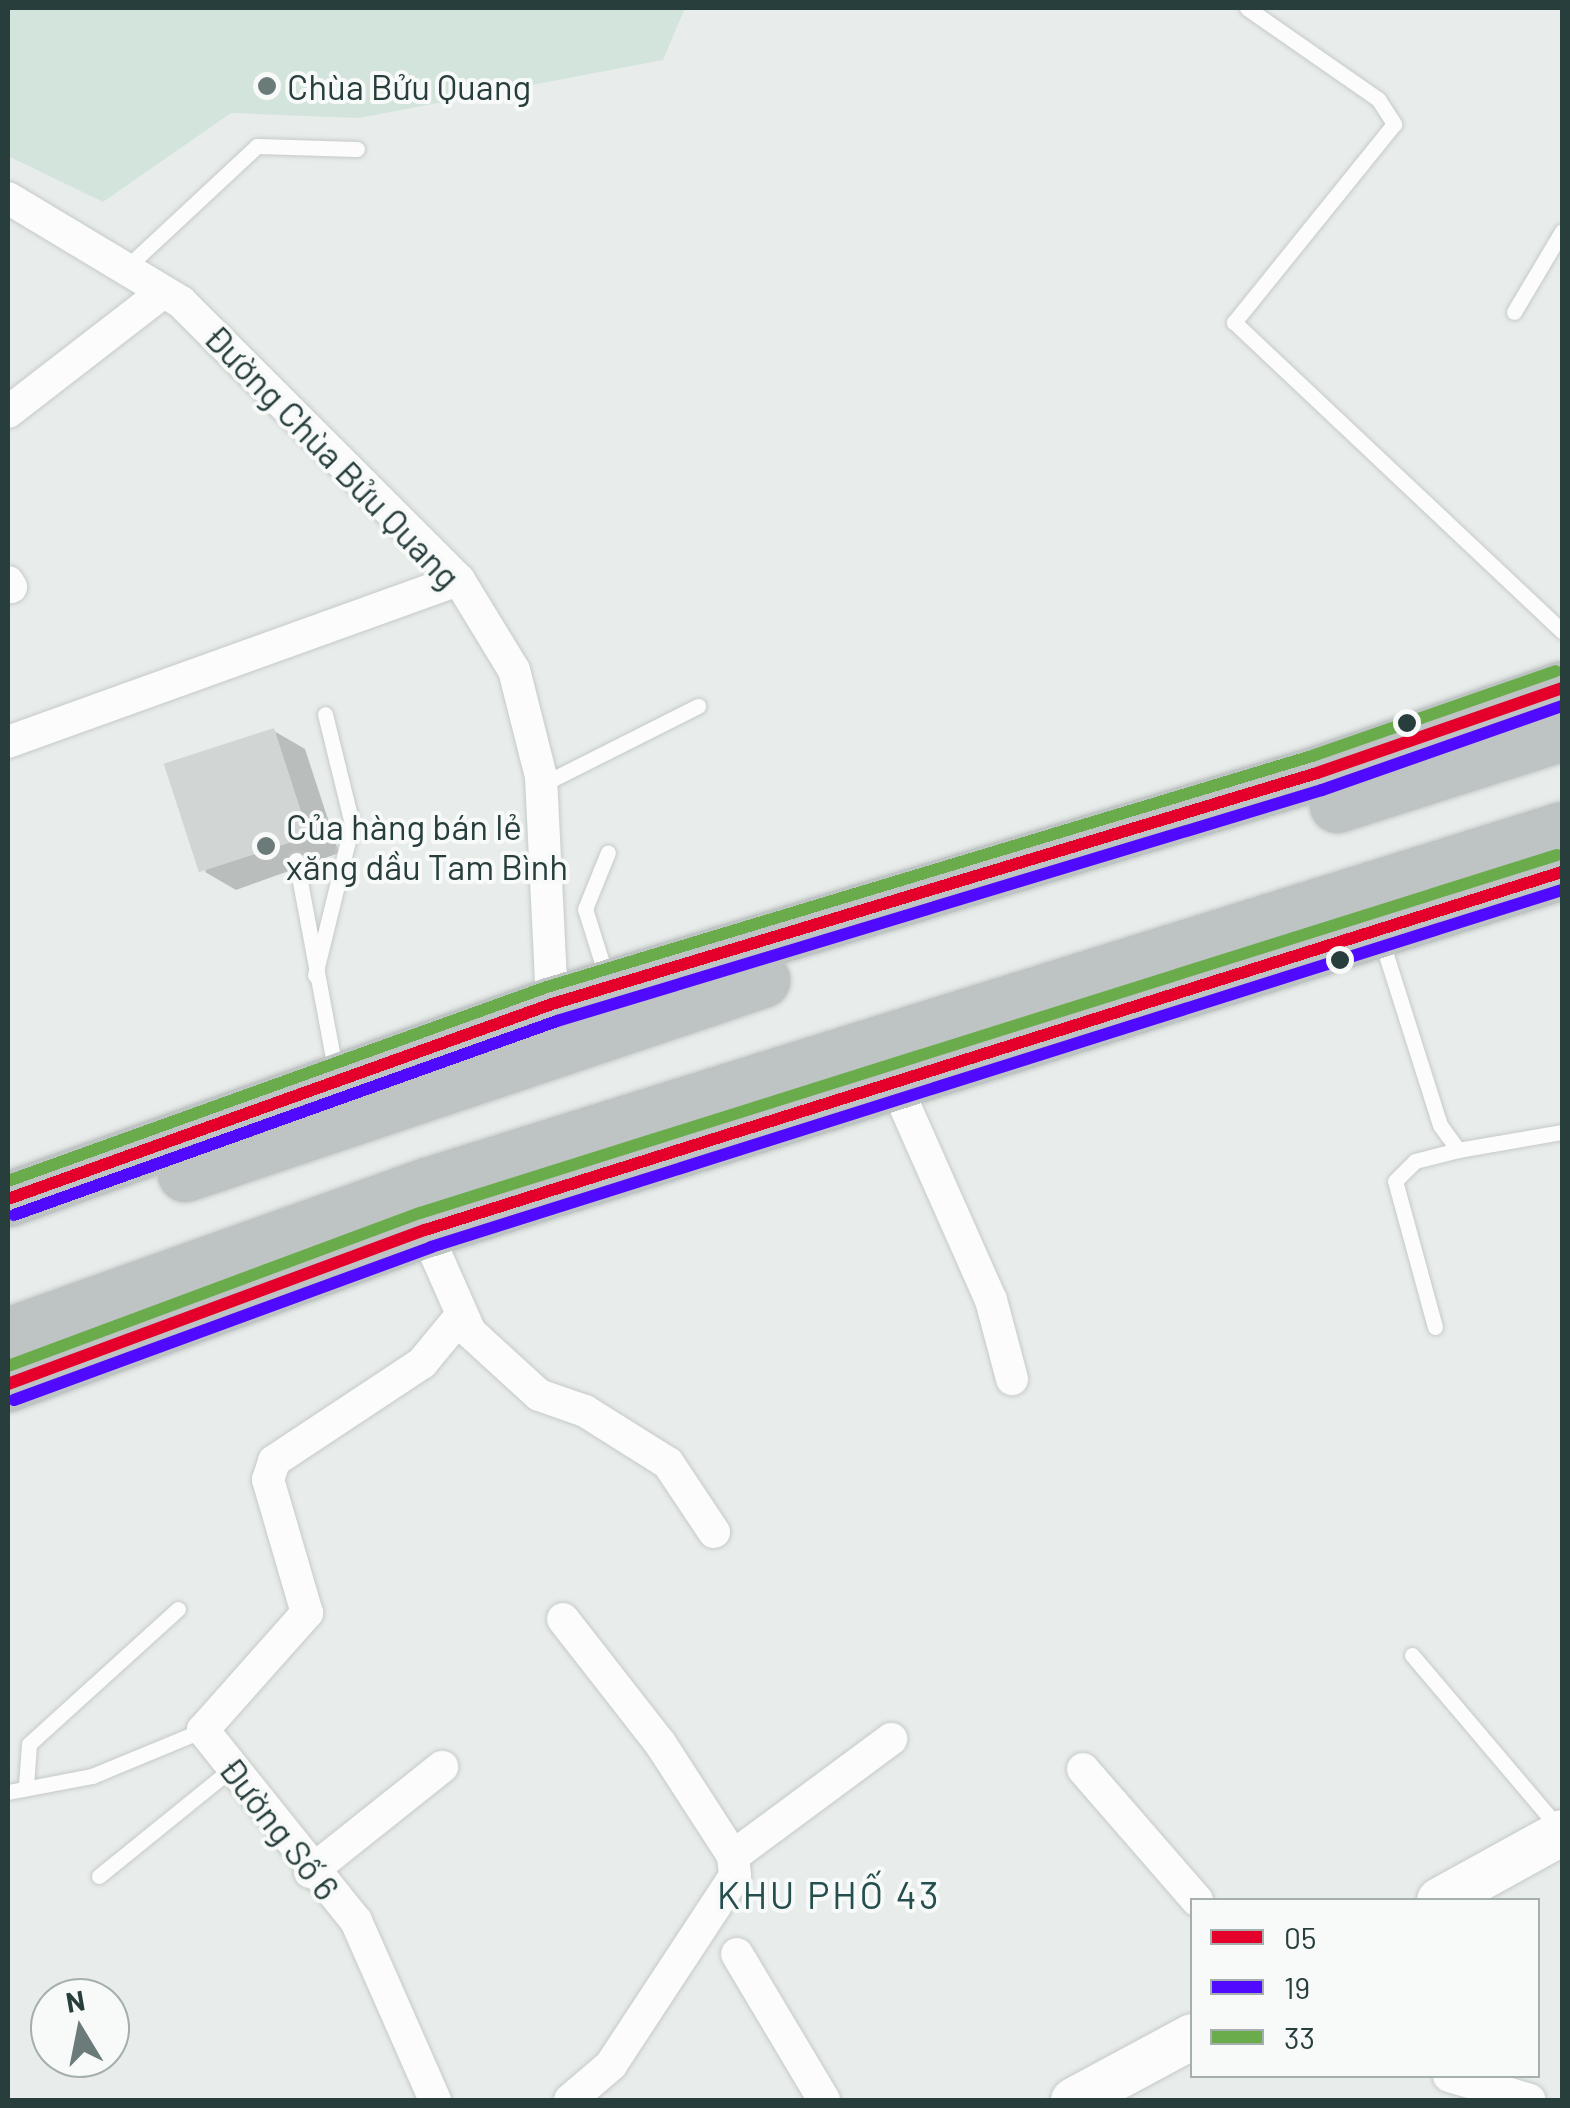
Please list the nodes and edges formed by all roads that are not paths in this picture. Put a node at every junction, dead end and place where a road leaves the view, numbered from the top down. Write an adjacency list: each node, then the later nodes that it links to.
1 (1246, 8): 10 (lane)
2 (357, 149): 5 (lane)
3 (8, 198): 5 (street, Đường Chùa Bửu Quang)
4 (1562, 231): 7 (lane)
5 (124, 271): 6 (street, Đường Chùa Bửu Quang)
6 (163, 292): 8 (street); 9 (street, Đường Chùa Bửu Quang)
7 (1514, 312)
8 (8, 412)
9 (459, 580): 15 (street); 16 (street, Đường Chùa Bửu Quang)
10 (1562, 632)
11 (1562, 688): 23 (highway)
12 (698, 706): 16 (lane)
13 (325, 714): 22 (lane)
14 (1562, 732): 24 (highway)
15 (8, 742)
16 (541, 785): 24 (street, Đường Chùa Bửu Quang)
17 (1562, 829): 36 (highway)
18 (608, 852): 23 (lane)
19 (296, 860): 22 (lane)
20 (1562, 872): 21 (highway)
21 (1380, 936): 25 (highway); 28 (lane)
22 (315, 975): 26 (lane)
23 (609, 986): 24 (highway)
24 (553, 1024): 26 (highway)
25 (896, 1086): 32 (highway); 37 (street)
26 (342, 1100): 29 (highway); 31 (highway)
27 (1562, 1132): 28 (lane)
28 (1458, 1150): 35 (lane)
29 (136, 1153): 30 (highway); 31 (highway)
30 (8, 1198)
31 (108, 1200): 33 (highway)
32 (424, 1230): 34 (street); 38 (highway)
33 (8, 1237)
34 (460, 1317): 39 (street); 43 (street, Đường Số 6)
35 (1435, 1327)
36 (8, 1335)
37 (1012, 1379)
38 (8, 1384)
39 (714, 1532)
40 (178, 1609): 48 (lane)
41 (564, 1618): 51 (street)
42 (1412, 1655): 50 (lane)
43 (203, 1730): 46 (street, Đường Số 6); 48 (lane)
44 (891, 1740): 51 (street)
45 (442, 1767): 52 (street)
46 (231, 1768): 52 (street, Đường Số 6); 53 (lane)
47 (1083, 1769): 54 (street)
48 (26, 1786): 49 (lane)
49 (8, 1792)
50 (1562, 1832): 55 (street)
51 (733, 1856): 60 (street)
52 (310, 1872): 59 (street, Đường Số 6)
53 (98, 1876)
54 (1195, 1898)
55 (1443, 1898)
56 (737, 1954): 61 (street)
57 (1190, 2037): 62 (street)
58 (1456, 2078): 63 (street)
59 (435, 2100)
60 (570, 2100)
61 (824, 2100)
62 (1073, 2100)
63 (1530, 2100)

